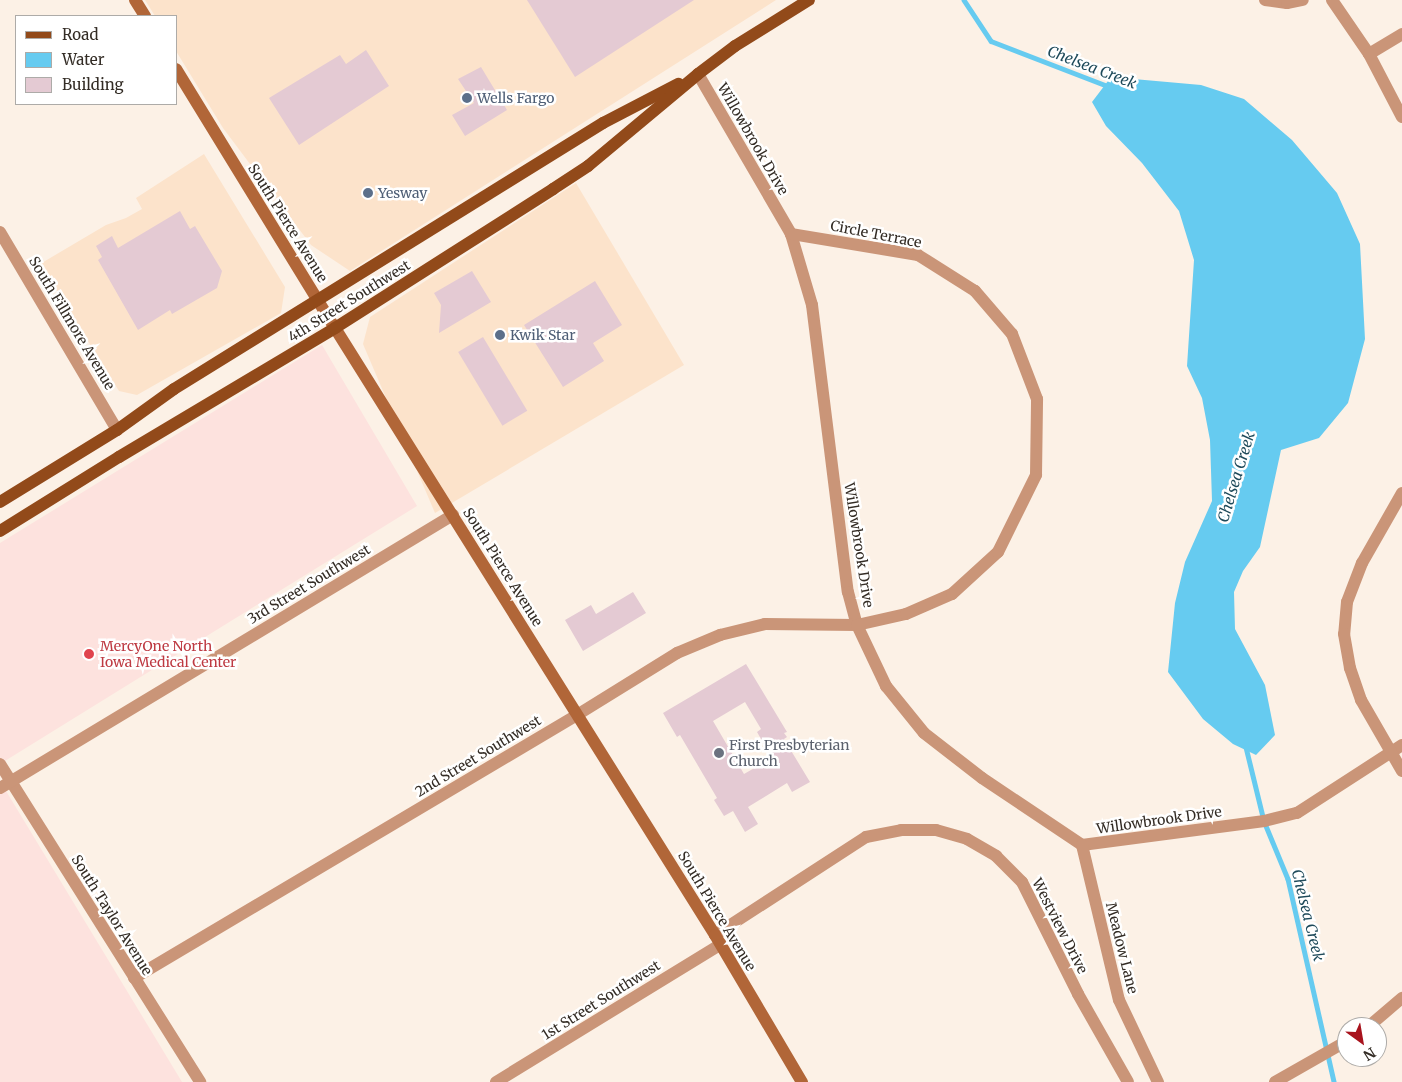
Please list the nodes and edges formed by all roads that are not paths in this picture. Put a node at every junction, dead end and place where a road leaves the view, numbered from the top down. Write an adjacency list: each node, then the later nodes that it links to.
1 (135, 0): 6 (main road)
2 (809, 0): 10 (main road, 4th Street Southwest)
3 (1265, 0): 4 (street)
4 (1303, 0)
5 (1332, 0): 8 (street)
6 (144, 15)
7 (1402, 34): 8 (street)
8 (1369, 54): 11 (street)
9 (178, 72): 14 (main road, South Pierce Avenue)
10 (698, 74): 13 (street, Willowbrook Drive); 14 (main road, 4th Street Southwest); 15 (main road, 4th Street Southwest)
11 (1402, 117)
12 (0, 232): 16 (street, South Fillmore Avenue)
13 (791, 234): 21 (street, Willowbrook Drive); 21 (street, Circle Terrace)
14 (318, 301): 15 (main road, South Pierce Avenue); 16 (main road, 4th Street Southwest)
15 (335, 328): 19 (main road, South Pierce Avenue); 20 (main road, 4th Street Southwest)
16 (117, 430): 18 (main road, 4th Street Southwest)
17 (1402, 493): 23 (street)
18 (0, 502)
19 (453, 515): 22 (main road, South Pierce Avenue); 26 (street, 3rd Street Southwest)
20 (0, 531)
21 (857, 625): 22 (street, 2nd Street Southwest); 27 (street, Willowbrook Drive)
22 (577, 715): 28 (main road, South Pierce Avenue); 29 (street, 2nd Street Southwest)
23 (1397, 748): 25 (street); 27 (street, Willowbrook Drive)
24 (0, 764): 26 (street, South Taylor Avenue)
25 (1402, 771)
26 (5, 785): 29 (street, South Taylor Avenue)
27 (1082, 845): 37 (street, Meadow Lane)
28 (718, 940): 34 (street, 1st Street Southwest); 35 (main road, South Pierce Avenue); 36 (street, Westview Drive)
29 (134, 978): 33 (street, South Taylor Avenue)
30 (1402, 998): 31 (street)
31 (1380, 1017)
32 (1337, 1046): 38 (street)
33 (200, 1082)
34 (496, 1082)
35 (802, 1082)
36 (1128, 1082)
37 (1158, 1082)
38 (1275, 1082)

